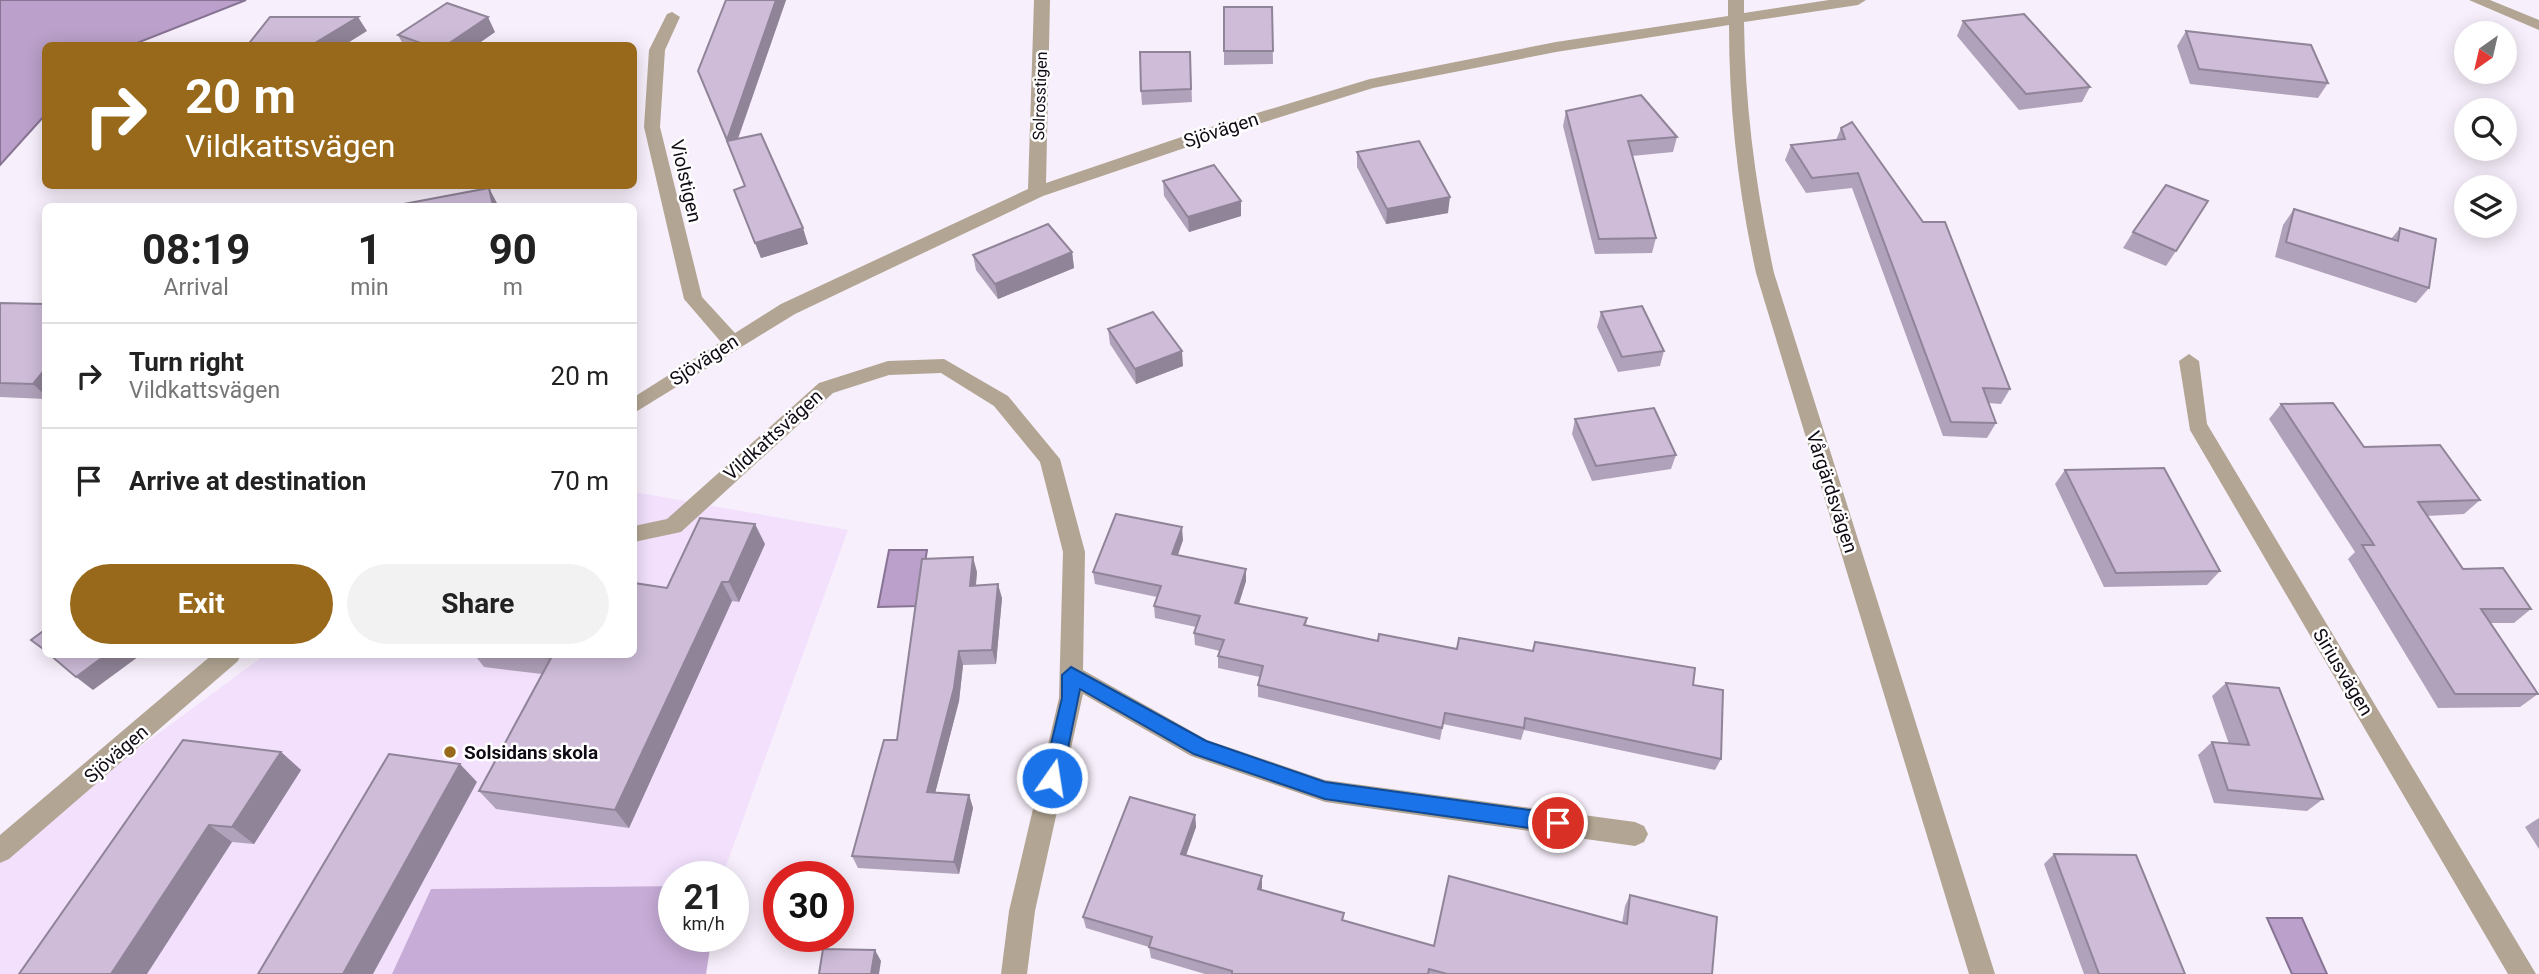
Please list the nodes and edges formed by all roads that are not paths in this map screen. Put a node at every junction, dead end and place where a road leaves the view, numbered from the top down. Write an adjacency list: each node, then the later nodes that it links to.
1 (1042, 0): 7 (street, Solrosstigen)
2 (1858, 0): 4 (street, Sjövägen)
3 (2477, 0): 6 (street)
4 (1737, 9): 7 (street, Sjövägen); 17 (street, Vårgärdsvägen)
5 (672, 17): 8 (street, Violstigen)
6 (2539, 25)
7 (1037, 192): 8 (street, Sjövägen)
8 (732, 342): 10 (street, Sjövägen)
9 (2189, 361): 18 (street, Siriusvägen)
10 (637, 404)
11 (637, 533): 13 (street, Vildkattsvägen)
12 (225, 658): 15 (street, Sjövägen)
13 (1071, 675): 14 (street); 16 (street, Vildkattsvägen)
14 (1635, 834)
15 (0, 851)
16 (1014, 974)
17 (1982, 974)
18 (2523, 974)

